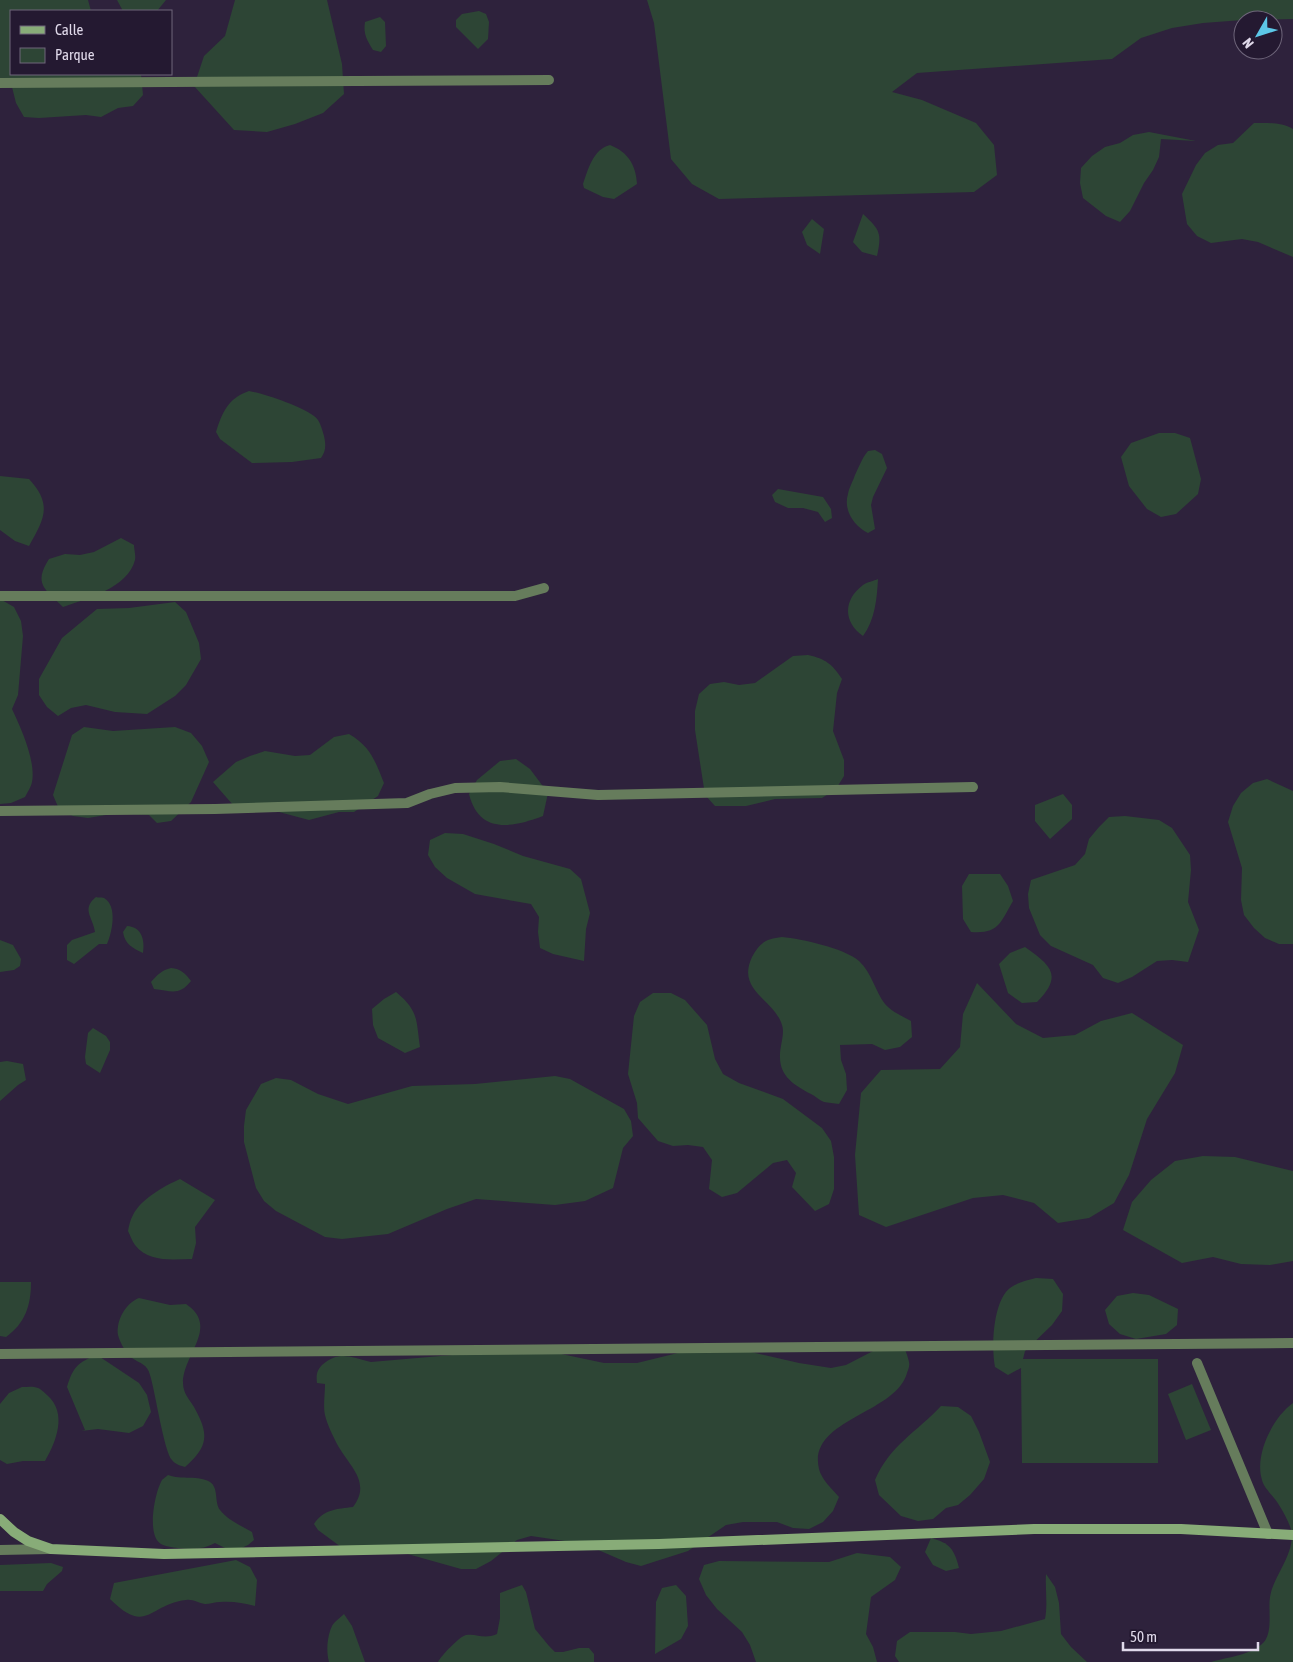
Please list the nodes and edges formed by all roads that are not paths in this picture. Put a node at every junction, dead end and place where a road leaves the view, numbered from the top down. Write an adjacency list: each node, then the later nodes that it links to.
1 (549, 80): 2 (street)
2 (0, 83)
3 (544, 588): 4 (street)
4 (0, 596)
5 (973, 787): 6 (street)
6 (0, 811)
7 (1293, 1343): 8 (street)
8 (0, 1354)
9 (1197, 1363): 11 (street)
10 (0, 1519): 13 (street)
11 (1268, 1534): 12 (street); 13 (street)
12 (1293, 1535)
13 (51, 1548): 14 (street)
14 (0, 1550)

